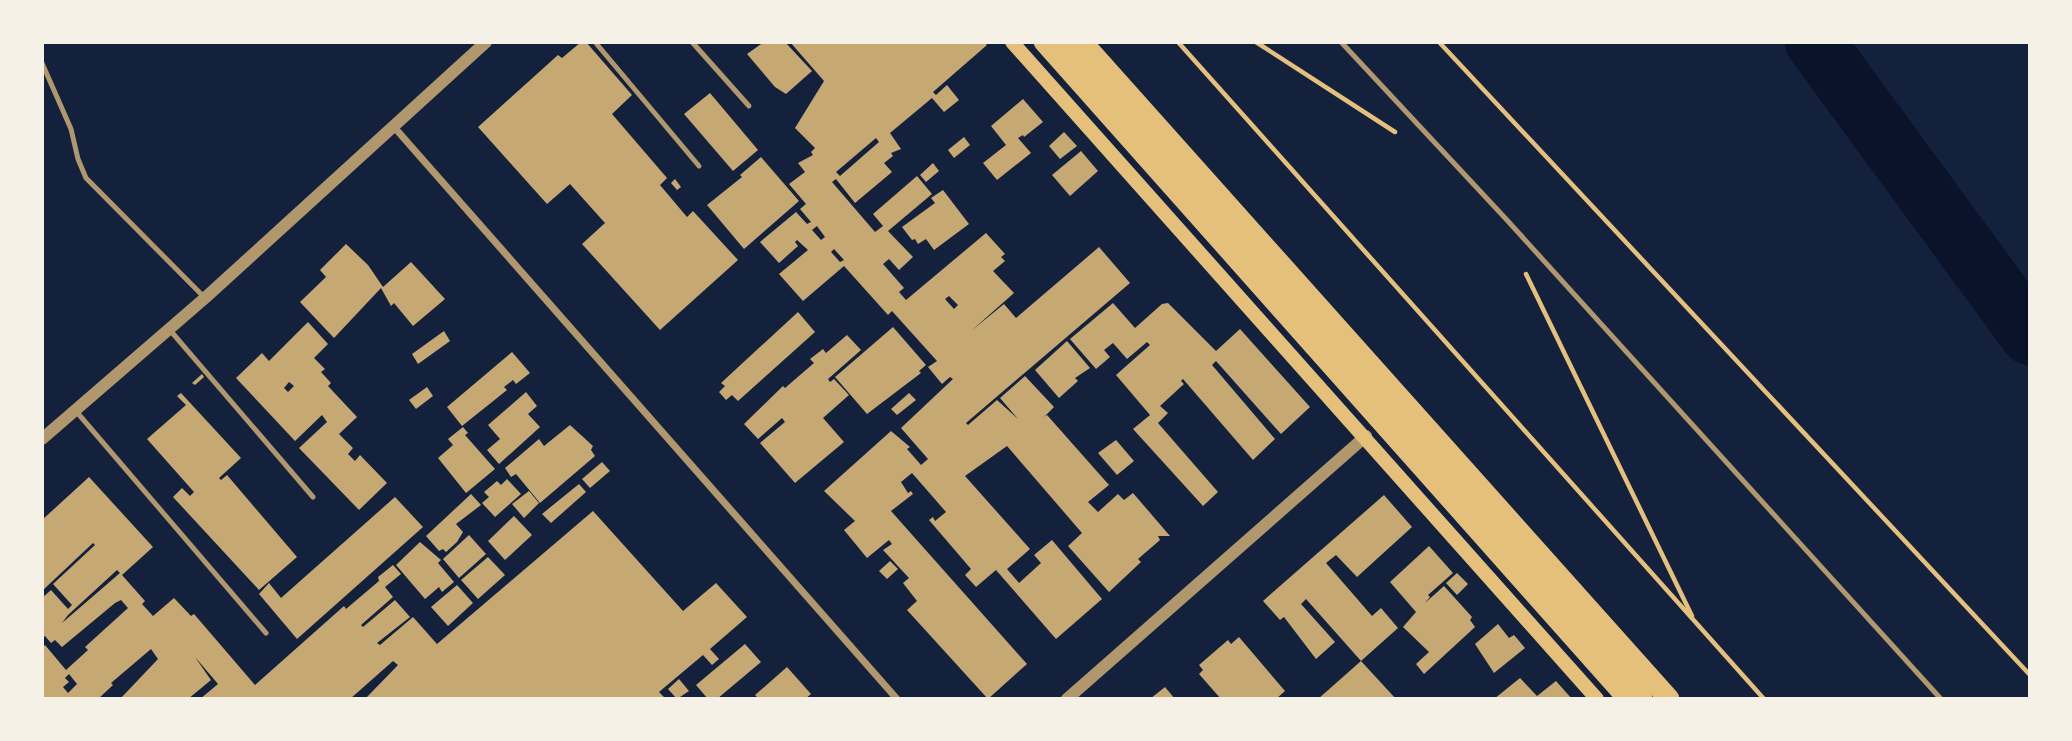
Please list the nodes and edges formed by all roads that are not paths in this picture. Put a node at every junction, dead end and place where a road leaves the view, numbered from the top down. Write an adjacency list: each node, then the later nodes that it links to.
1 (486, 42): 12 (street)
2 (596, 42): 13 (lane)
3 (692, 42): 11 (lane)
4 (1012, 42): 17 (main road)
5 (1043, 42): 24 (highway)
6 (1060, 42): 25 (highway)
7 (1082, 42): 26 (highway)
8 (1101, 42): 27 (highway)
9 (1341, 42): 28 (lane)
10 (42, 63): 14 (lane)
11 (749, 106)
12 (394, 127): 14 (street); 21 (street)
13 (699, 166)
14 (205, 298): 15 (street)
15 (169, 329): 16 (street); 19 (lane)
16 (75, 410): 18 (street); 20 (lane)
17 (1366, 436): 22 (street); 23 (main road)
18 (42, 439)
19 (313, 497)
20 (266, 633)
21 (897, 699)
22 (1067, 699)
23 (1597, 699)
24 (1627, 699)
25 (1642, 699)
26 (1669, 699)
27 (1686, 699)
28 (1941, 699)

